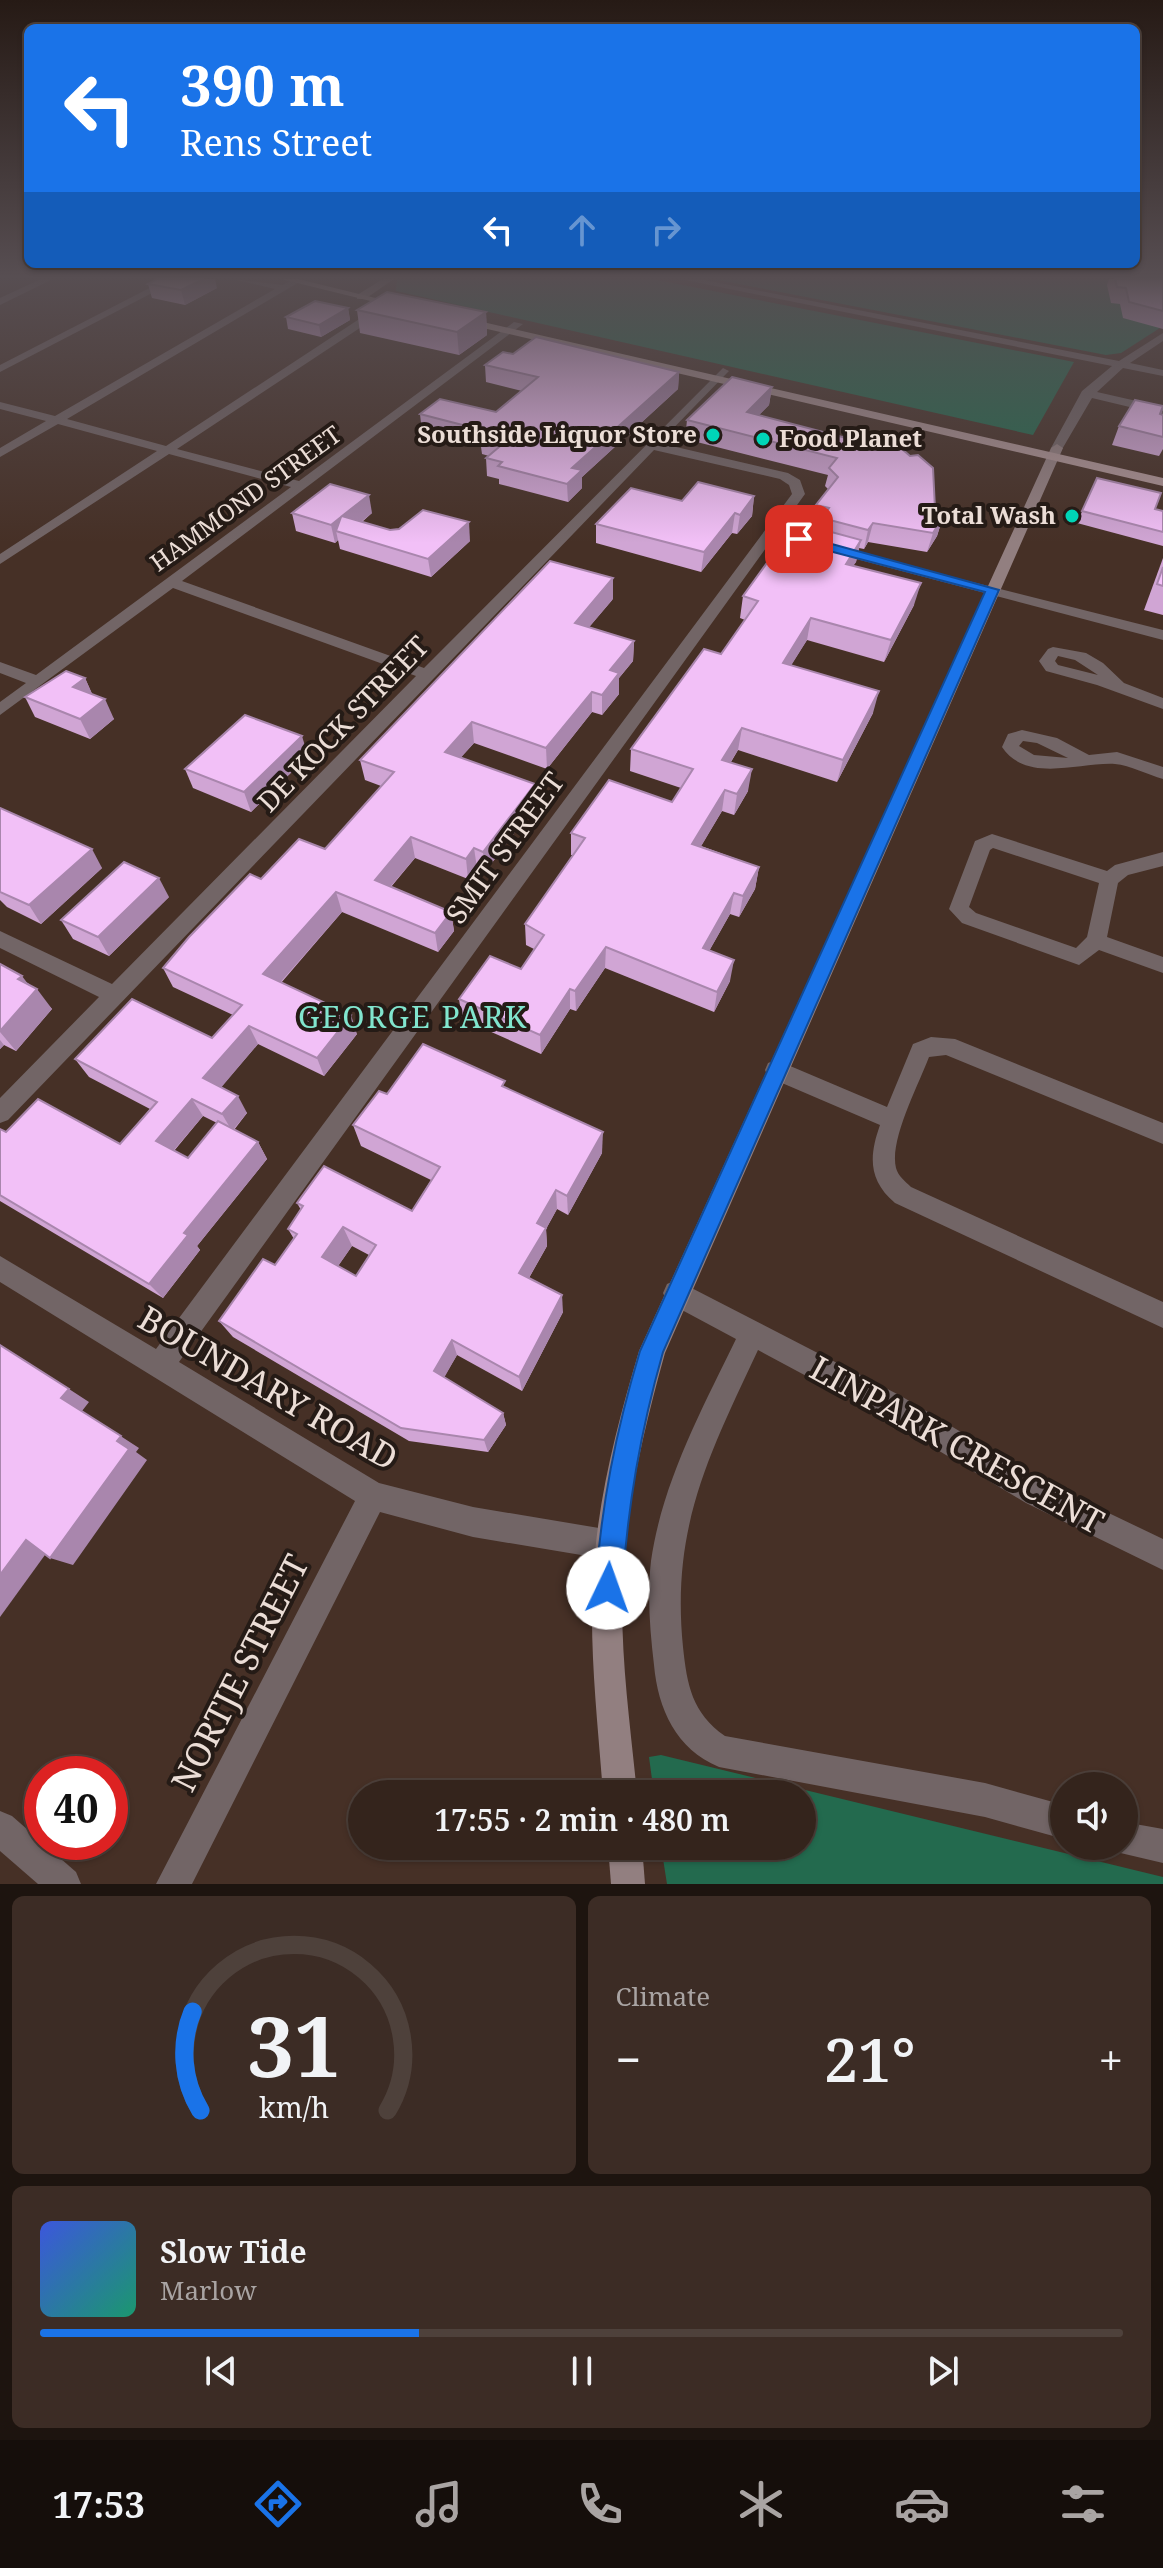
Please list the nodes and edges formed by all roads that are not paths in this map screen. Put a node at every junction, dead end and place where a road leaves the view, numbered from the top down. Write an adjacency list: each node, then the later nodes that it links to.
1 (147, 367): 12 (street)
2 (293, 367): 14 (street)
3 (461, 367): 19 (street, HAMMOND STREET)
4 (688, 367): 8 (main road)
5 (1118, 367): 9 (street)
6 (1135, 367): 7 (street)
7 (1163, 373)
8 (719, 374): 13 (street, DE KOCK STREET); 15 (main road)
9 (1086, 393): 11 (street); 15 (street)
10 (0, 405): 12 (street)
11 (1163, 411)
12 (57, 420): 14 (street); 16 (street)
13 (650, 445): 27 (street, DE KOCK STREET); 47 (street, SMIT STREET)
14 (167, 450): 19 (street); 21 (street)
15 (1055, 452): 17 (main road); 18 (main road); 23 (street)
16 (0, 453)
17 (1163, 472)
18 (1163, 482)
19 (302, 486): 22 (street, HAMMOND STREET)
20 (816, 544): 23 (street)
21 (0, 560)
22 (170, 582): 27 (street); 28 (street, HAMMOND STREET)
23 (992, 590): 24 (street); 39 (street)
24 (1163, 635)
25 (1048, 666): 29 (street)
26 (0, 667): 28 (street)
27 (427, 674): 38 (street, DE KOCK STREET)
28 (36, 681): 30 (street, HAMMOND STREET)
29 (1163, 704)
30 (0, 710)
31 (1018, 756): 32 (street)
32 (1163, 773)
33 (1163, 859): 34 (street)
34 (1109, 879): 36 (street); 36 (street)
35 (0, 939): 38 (street)
36 (1096, 941): 37 (street)
37 (1163, 965)
38 (115, 995): 40 (street, DE KOCK STREET)
39 (776, 1070): 41 (street); 44 (street)
40 (0, 1113)
41 (893, 1120): 42 (street); 45 (street)
42 (1163, 1134)
43 (0, 1268): 47 (street, BOUNDARY ROAD)
44 (676, 1293): 46 (street, LINPARK CRESCENT); 49 (street)
45 (1163, 1315)
46 (752, 1334): 50 (street, LINPARK CRESCENT); 52 (street)
47 (159, 1367): 48 (street, BOUNDARY ROAD)
48 (373, 1496): 49 (street, BOUNDARY ROAD); 58 (street, NORTJE STREET)
49 (611, 1545): 51 (street)
50 (1163, 1555)
51 (619, 1780)
52 (1050, 1818)
53 (0, 1828): 57 (street)
54 (1138, 1842): 55 (street)
55 (1163, 1846)
56 (626, 1860): 59 (street)
57 (64, 1884)
58 (173, 1884)
59 (628, 1884)

